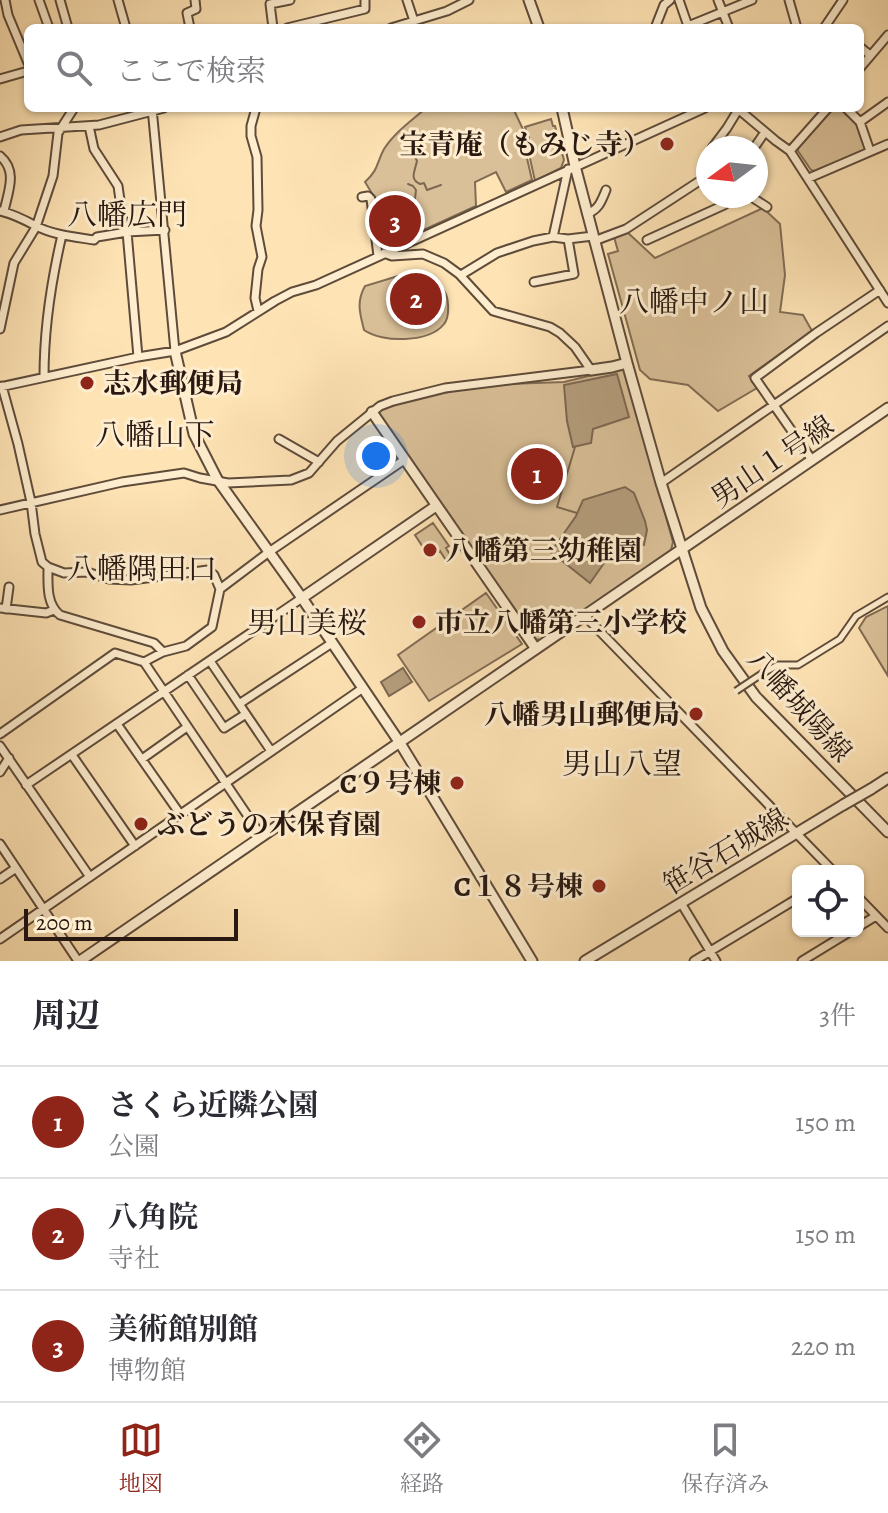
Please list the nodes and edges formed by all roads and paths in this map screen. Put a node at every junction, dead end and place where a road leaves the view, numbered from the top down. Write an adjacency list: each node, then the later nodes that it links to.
1 (5, 0): 34 (street)
2 (39, 0): 19 (street)
3 (60, 0): 20 (street)
4 (118, 0): 21 (street)
5 (195, 0): 22 (street)
6 (290, 0): 23 (street)
7 (365, 0): 24 (street)
8 (407, 0): 18 (street)
9 (469, 0): 18 (street)
10 (529, 0): 26 (street)
11 (670, 0): 27 (street)
12 (679, 0): 28 (street)
13 (718, 0): 17 (street)
14 (752, 0): 17 (street)
15 (789, 0): 31 (street)
16 (843, 0): 32 (street)
17 (723, 12): 29 (street); 30 (street)
18 (414, 21): 25 (street)
19 (48, 24)
20 (67, 24)
21 (124, 24)
22 (189, 24)
23 (272, 24)
24 (303, 24)
25 (404, 24)
26 (538, 24)
27 (657, 24)
28 (684, 24)
29 (693, 24)
30 (728, 24)
31 (796, 24)
32 (827, 24)
33 (888, 35): 36 (street)
34 (24, 43)
35 (864, 50): 36 (street)
36 (870, 55): 37 (street)
37 (864, 63)
38 (24, 72): 39 (street)
39 (0, 79)
40 (888, 102): 51 (street)
41 (71, 112): 52 (street)
42 (143, 112): 53 (street)
43 (152, 112): 71 (street)
44 (255, 112): 84 (street)
45 (563, 112): 62 (street, 八幡城陽線)
46 (688, 112): 62 (street)
47 (735, 112): 55 (street)
48 (741, 112): 54 (street)
49 (824, 112): 59 (street)
50 (850, 112): 51 (street)
51 (860, 122): 60 (street)
52 (62, 126): 53 (street); 57 (street); 70 (street)
53 (89, 126): 72 (street)
54 (765, 132): 56 (street); 59 (street)
55 (721, 136)
56 (762, 136)
57 (0, 137)
58 (888, 144): 60 (street)
59 (790, 151): 63 (street)
60 (870, 151): 63 (street)
61 (0, 156): 68 (street)
62 (571, 167): 69 (street, 八幡城陽線); 74 (street); 78 (street)
63 (809, 178): 82 (street)
64 (696, 183): 76 (street)
65 (606, 190): 69 (street)
66 (362, 197): 78 (street)
67 (717, 208): 77 (street)
68 (2, 211): 70 (street)
69 (587, 214): 76 (street, 八幡城陽線)
70 (36, 227): 73 (street); 81 (street)
71 (165, 230): 72 (street); 87 (street)
72 (127, 232): 73 (street); 88 (street)
73 (62, 235): 91 (street)
74 (553, 237): 75 (street); 79 (street)
75 (568, 239): 76 (street); 80 (street)
76 (594, 239): 89 (street, 八幡城陽線)
77 (647, 240)
78 (381, 255): 79 (street); 84 (street)
79 (461, 275): 90 (street)
80 (534, 282)
81 (4, 290): 86 (street)
82 (880, 290): 83 (street); 93 (street)
83 (888, 303)
84 (258, 311): 87 (street)
85 (888, 326): 93 (street)
86 (0, 329)
87 (175, 351): 88 (street); 100 (street)
88 (138, 357): 91 (street)
89 (627, 363): 90 (street); 101 (street, 八幡城陽線)
90 (591, 370): 95 (street)
91 (44, 377): 92 (street)
92 (1, 387): 102 (street)
93 (773, 405): 98 (street); 101 (street)
94 (888, 408): 98 (street, 男山１号線)
95 (372, 412): 97 (street); 99 (street)
96 (279, 439): 99 (street)
97 (404, 460): 103 (street); 106 (street)
98 (812, 460): 105 (street, 男山１号線)
99 (319, 462): 100 (street)
100 (217, 479): 102 (street); 106 (street)
101 (661, 483): 105 (street, 八幡城陽線)
102 (31, 502): 104 (street); 107 (street)
103 (436, 506): 111 (street); 116 (street)
104 (0, 510)
105 (681, 549): 114 (street, 男山１号線); 140 (street, 八幡城陽線)
106 (269, 552): 109 (street); 111 (street)
107 (48, 567): 109 (street); 113 (street)
108 (9, 587): 112 (street)
109 (220, 589): 117 (street)
110 (888, 597): 122 (street, bridge)
111 (302, 598): 115 (street); 118 (street)
112 (3, 608): 113 (street)
113 (54, 610): 117 (street)
114 (585, 616): 116 (street, 男山１号線); 141 (street)
115 (332, 643): 121 (street); 124 (street)
116 (536, 649): 129 (street, 男山１号線)
117 (163, 652): 119 (street)
118 (210, 661): 120 (street); 124 (street)
119 (144, 662): 123 (street); 128 (street)
120 (188, 675): 123 (street); 125 (street)
121 (363, 688): 129 (street); 131 (street)
122 (736, 691)
123 (164, 692): 126 (street); 127 (street)
124 (239, 704): 125 (street)
125 (246, 714): 131 (street)
126 (117, 724): 132 (street); 134 (street)
127 (187, 727): 134 (street); 137 (street)
128 (0, 734)
129 (400, 743): 142 (street, 男山１号線); 160 (street)
130 (0, 746): 133 (street)
131 (271, 751): 137 (street)
132 (72, 755): 138 (street); 144 (street)
133 (9, 758): 135 (street); 138 (street)
134 (142, 759): 139 (street)
135 (0, 772)
136 (888, 778): 141 (street, 笹谷石城線, bridge)
137 (226, 782): 139 (street); 142 (street)
138 (26, 785): 147 (street)
139 (180, 814): 144 (street)
140 (888, 832)
141 (796, 834): 145 (street); 150 (street, 笹谷石城線)
142 (262, 837): 159 (street, 男山１号線)
143 (0, 844): 146 (street)
144 (135, 846): 147 (street)
145 (827, 865)
146 (16, 868): 148 (street); 152 (street)
147 (90, 877): 152 (street)
148 (0, 879)
149 (792, 902): 158 (street)
150 (681, 903): 158 (street); 161 (street, 笹谷石城線)
151 (864, 903): 153 (street)
152 (44, 909): 157 (street); 159 (street)
153 (876, 916): 154 (street); 155 (street)
154 (864, 923)
155 (888, 928)
156 (841, 937): 164 (street)
157 (0, 939)
158 (710, 952): 162 (street); 163 (street)
159 (79, 961)
160 (532, 961)
161 (585, 961)
162 (694, 961)
163 (716, 961)
164 (802, 961)

